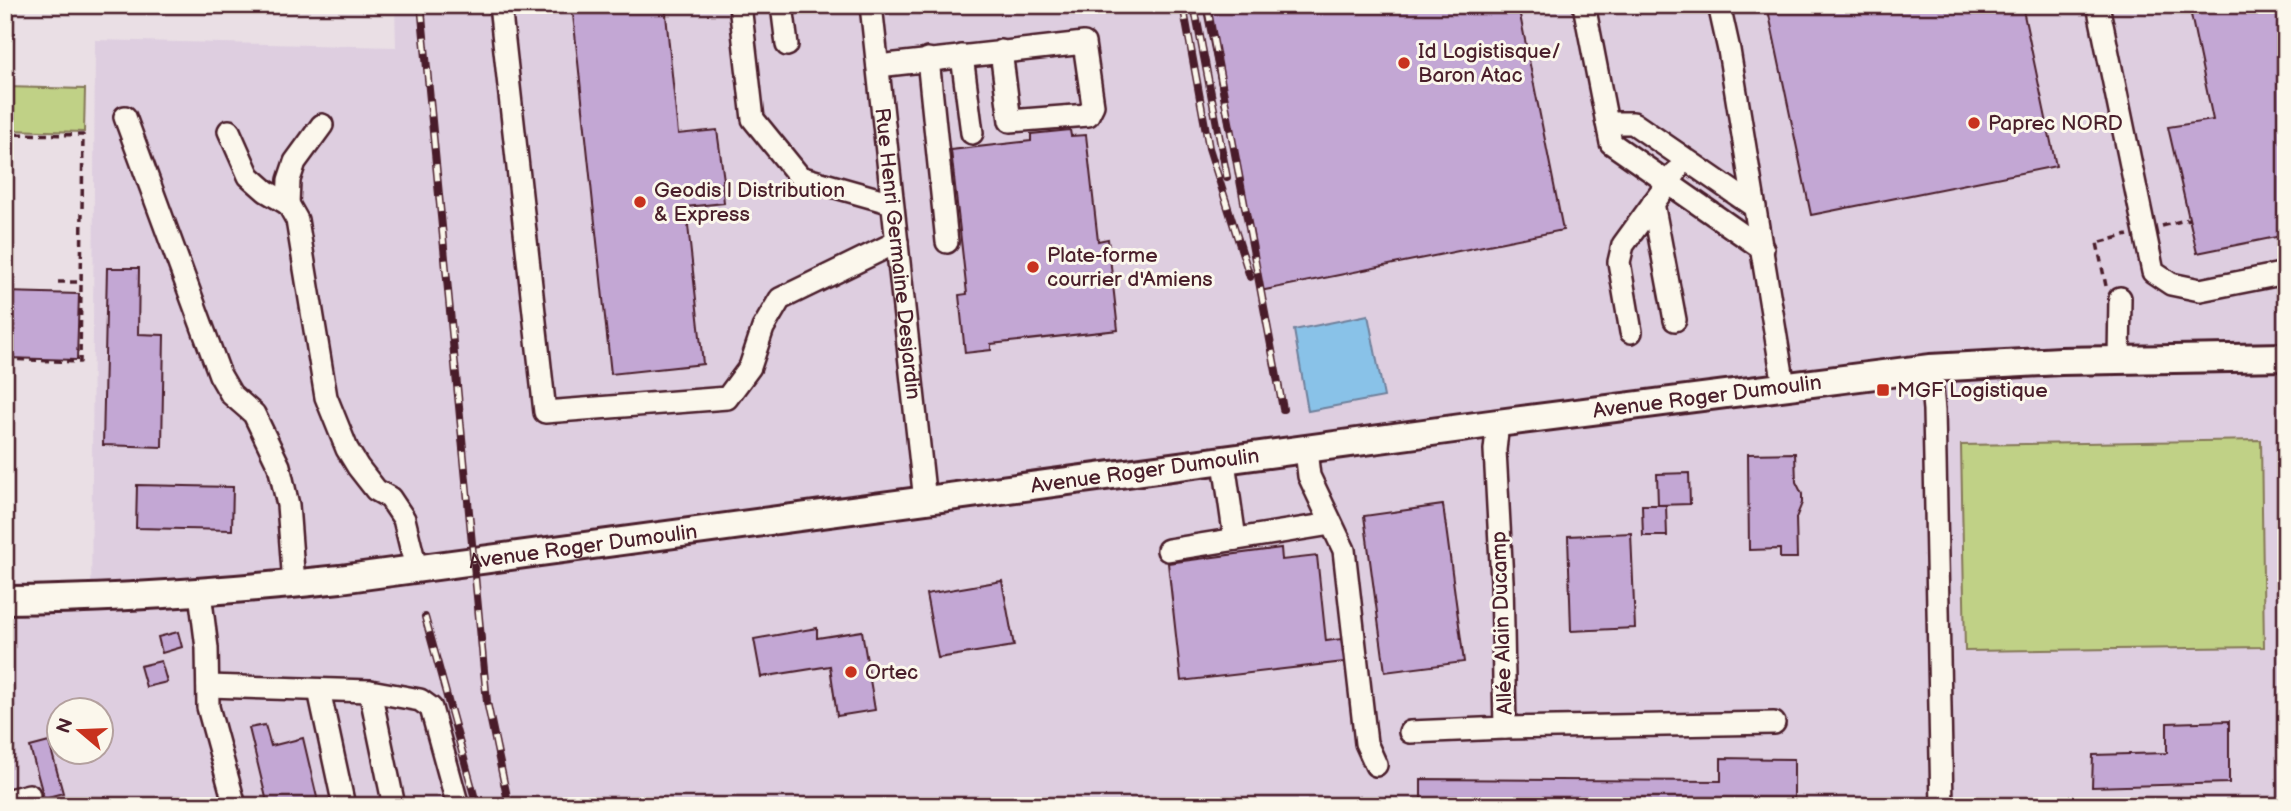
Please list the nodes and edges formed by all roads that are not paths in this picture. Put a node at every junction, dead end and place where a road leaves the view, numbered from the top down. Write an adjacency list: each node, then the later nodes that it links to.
1 (500, 5): 24 (street)
2 (740, 5): 20 (street)
3 (782, 5): 8 (street)
4 (871, 5): 12 (street, Rue Henri Germaine Desjardin)
5 (1584, 5): 14 (street)
6 (1718, 5): 23 (street)
7 (2098, 5): 27 (street)
8 (787, 45)
9 (1001, 51): 9 (street); 10 (street)
10 (962, 55): 11 (street); 17 (street)
11 (928, 59): 12 (street); 25 (street)
12 (877, 66): 20 (street, Rue Henri Germaine Desjardin)
13 (125, 117): 43 (street)
14 (1607, 123): 18 (street); 19 (street)
15 (322, 125): 22 (street)
16 (229, 131): 22 (street)
17 (972, 133)
18 (1685, 159): 19 (street); 23 (street)
19 (1668, 182): 21 (street); 26 (street)
20 (892, 202): 24 (street, Rue Henri Germaine Desjardin)
21 (1653, 203): 29 (street); 30 (street)
22 (288, 204): 42 (street)
23 (1755, 207): 26 (street)
24 (897, 242): 38 (street, Rue Henri Germaine Desjardin)
25 (947, 242)
26 (1763, 249): 34 (street)
27 (2286, 273)
28 (2114, 296): 32 (street)
29 (1675, 320)
30 (1631, 332)
31 (2286, 357): 32 (main road, Avenue Roger Dumoulin)
32 (2119, 360): 33 (main road, Avenue Roger Dumoulin)
33 (1930, 368): 34 (main road, Avenue Roger Dumoulin); 59 (street)
34 (1784, 386): 35 (main road, Avenue Roger Dumoulin)
35 (1498, 423): 36 (main road, Avenue Roger Dumoulin); 50 (street, Allée Alain Ducamp)
36 (1306, 450): 37 (main road, Avenue Roger Dumoulin); 39 (street)
37 (1224, 461): 38 (main road, Avenue Roger Dumoulin); 40 (street)
38 (925, 501): 42 (main road, Avenue Roger Dumoulin)
39 (1331, 524): 40 (street); 52 (street)
40 (1235, 539): 41 (street)
41 (1168, 550)
42 (416, 568): 43 (main road, Avenue Roger Dumoulin)
43 (294, 584): 44 (main road, Avenue Roger Dumoulin)
44 (200, 593): 45 (main road, Avenue Roger Dumoulin); 46 (street)
45 (5, 600)
46 (208, 686): 47 (street); 55 (street)
47 (319, 690): 48 (street); 56 (street)
48 (370, 691): 57 (street); 58 (street)
49 (1774, 723): 50 (street)
50 (1506, 728): 51 (street, Allée Alain Ducamp)
51 (1410, 733)
52 (1376, 765)
53 (29, 795): 54 (street)
54 (5, 801)
55 (235, 806)
56 (344, 806)
57 (394, 806)
58 (458, 806)
59 (1942, 806)

